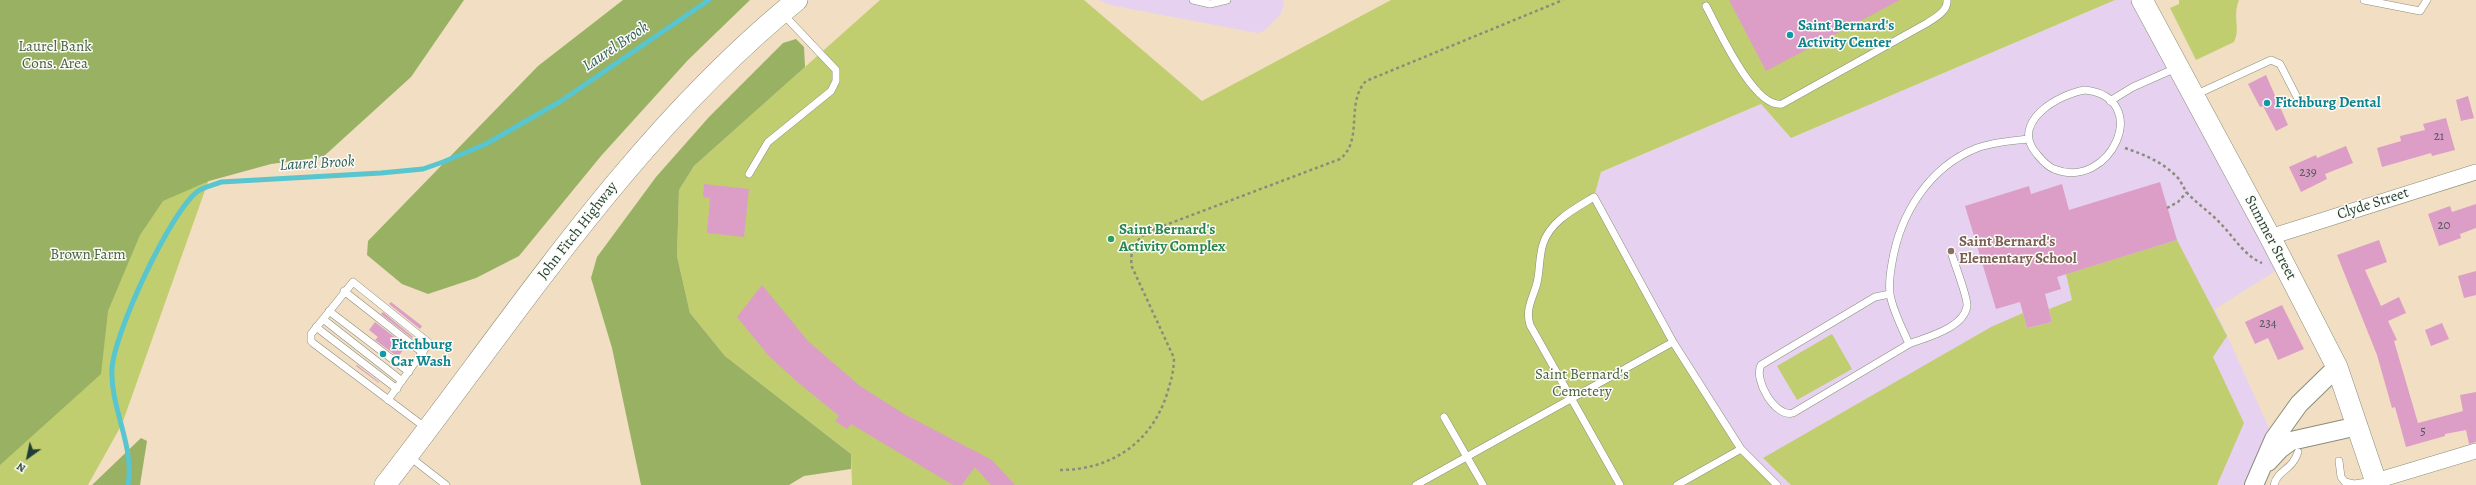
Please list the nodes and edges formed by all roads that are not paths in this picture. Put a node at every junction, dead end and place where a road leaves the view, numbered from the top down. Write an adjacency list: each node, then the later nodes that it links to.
1 (1193, 0): 2 (lane)
2 (1226, 0)
3 (1948, 0): 8 (lane)
4 (2142, 0): 9 (main road, Summer Street)
5 (2364, 0): 6 (lane)
6 (2428, 0)
7 (789, 6): 15 (lane); 34 (main road, John Fitch Highway)
8 (1706, 6)
9 (2178, 67): 10 (main road, Summer Street); 11 (lane)
10 (2194, 96): 12 (lane); 16 (main road, Summer Street)
11 (2110, 101): 13 (lane); 13 (lane)
12 (2300, 103)
13 (2028, 140): 19 (lane)
14 (2476, 172): 16 (street, Clyde Street)
15 (749, 174)
16 (2270, 237): 26 (main road, Summer Street)
17 (1952, 255): 24 (lane)
18 (344, 291): 20 (lane); 25 (lane); 25 (lane)
19 (1890, 294): 24 (lane); 24 (lane)
20 (329, 311): 21 (lane); 27 (lane)
21 (323, 319): 22 (lane); 28 (lane)
22 (316, 327): 29 (lane); 31 (lane)
23 (1673, 342): 30 (lane); 30 (lane); 35 (lane)
24 (1909, 344)
25 (425, 351): 27 (lane)
26 (2337, 367): 33 (main road, Summer Street); 41 (street)
27 (409, 372): 28 (lane)
28 (402, 381): 29 (lane)
29 (397, 389): 31 (lane)
30 (1573, 399): 39 (lane); 47 (lane)
31 (388, 400): 34 (lane)
32 (1444, 417): 39 (lane)
33 (2358, 426): 41 (street); 42 (main road, Summer Street)
34 (428, 430): 38 (main road, John Fitch Highway)
35 (1741, 449): 48 (lane); 49 (lane)
36 (2476, 451): 42 (street)
37 (2298, 452): 41 (lane)
38 (408, 456): 43 (main road, John Fitch Highway); 44 (lane)
39 (1467, 457): 45 (lane); 46 (lane)
40 (2339, 461): 42 (lane)
41 (2271, 471): 50 (street); 51 (lane)
42 (2377, 483)
43 (385, 485)
44 (446, 485)
45 (1416, 485)
46 (1483, 485)
47 (1620, 485)
48 (1677, 485)
49 (1778, 485)
50 (2254, 485)
51 (2274, 485)

